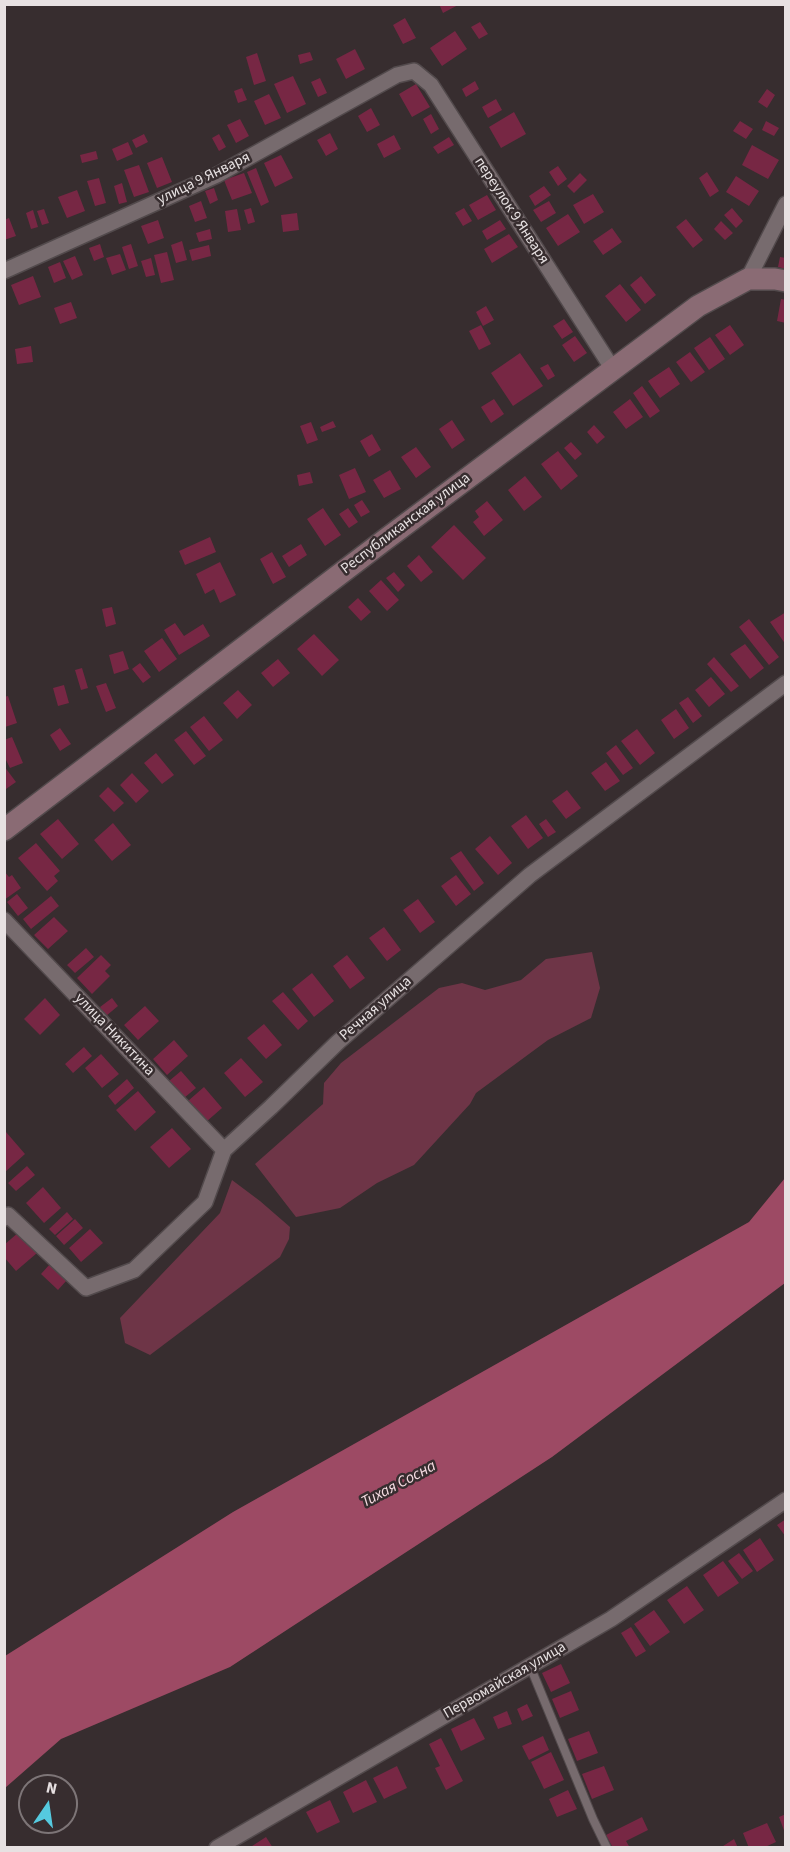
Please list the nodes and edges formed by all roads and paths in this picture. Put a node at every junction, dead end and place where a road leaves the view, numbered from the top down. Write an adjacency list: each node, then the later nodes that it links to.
1 (397, 75): 3 (street, улица 9 Января); 6 (street, переулок 9 Января)
2 (786, 204): 4 (street)
3 (4, 271)
4 (748, 279): 5 (street); 6 (street, Республиканская улица)
5 (786, 281)
6 (614, 371): 8 (street, Республиканская улица)
7 (786, 683): 10 (street, Речная улица)
8 (4, 830)
9 (4, 920): 10 (street, улица Никитина)
10 (224, 1150): 11 (street, Речная улица)
11 (4, 1218)
12 (786, 1500): 13 (street, Первомайская улица)
13 (530, 1666): 14 (street, Первомайская улица); 15 (lane)
14 (216, 1848)
15 (607, 1848)

